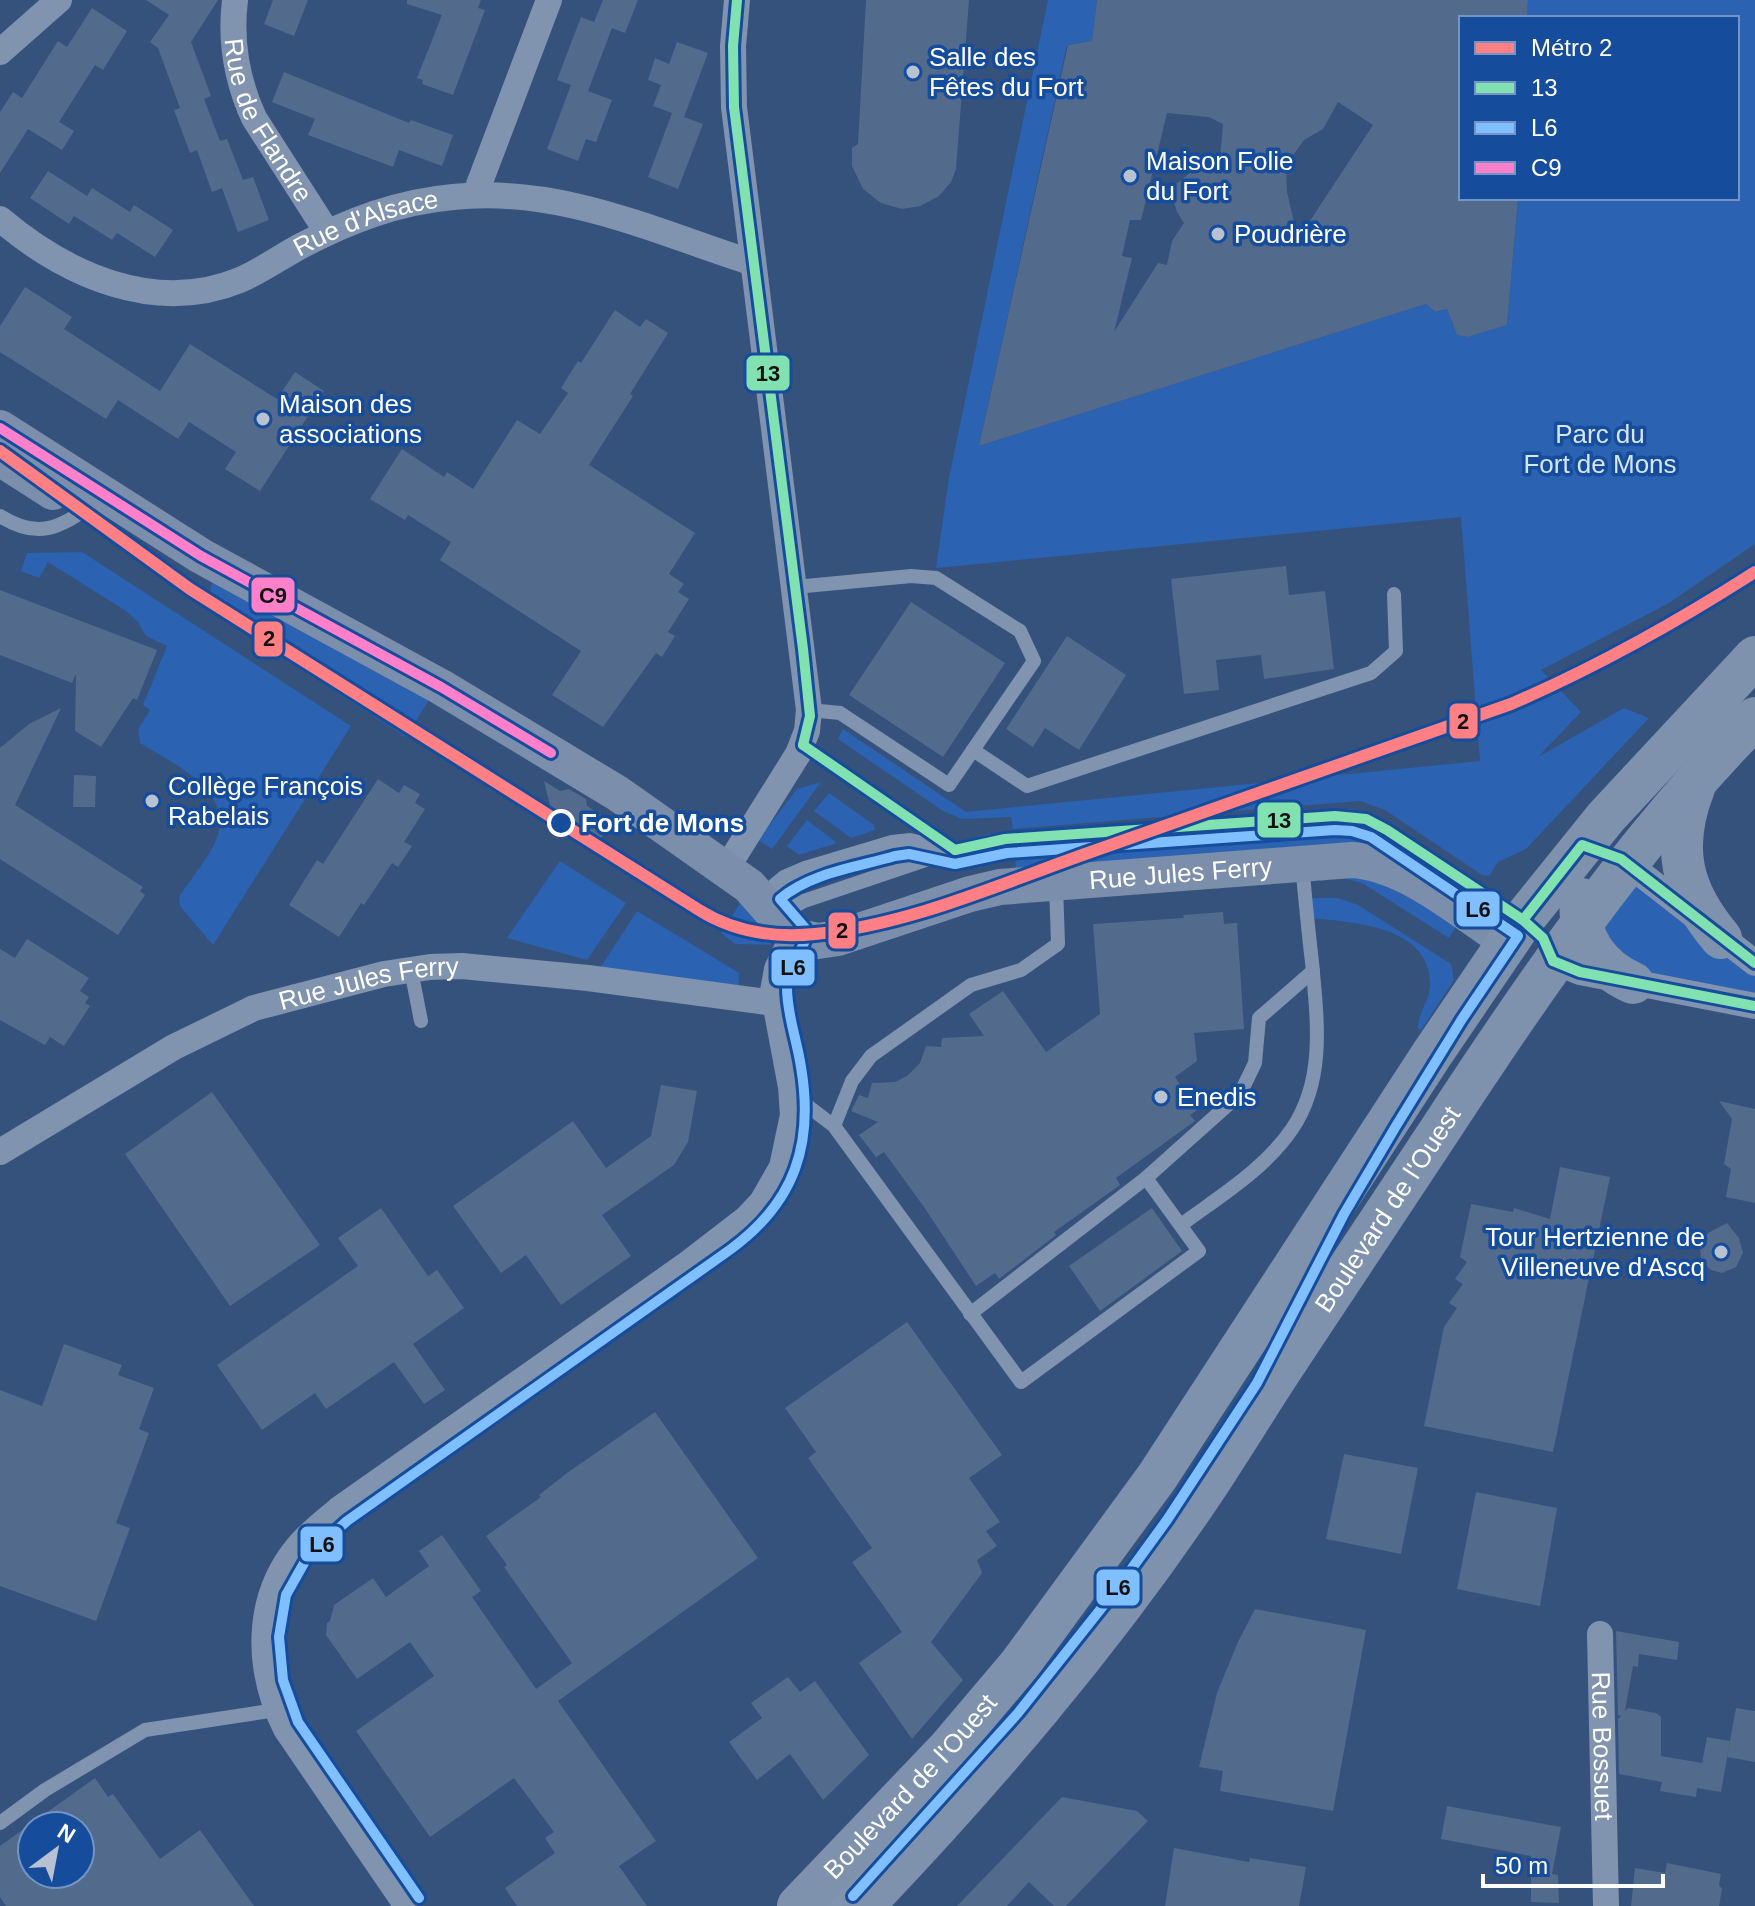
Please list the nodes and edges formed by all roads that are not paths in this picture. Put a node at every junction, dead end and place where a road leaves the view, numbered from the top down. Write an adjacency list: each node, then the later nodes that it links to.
1 (59, 0): 5 (street)
2 (235, 0): 8 (street, Rue de Flandre)
3 (549, 0): 6 (street)
4 (737, 0): 9 (street)
5 (0, 52)
6 (475, 195): 8 (street, Rue d'Alsace); 9 (street, Rue d'Alsace)
7 (0, 219): 8 (street, Rue d'Alsace)
8 (327, 232)
9 (753, 263): 15 (street)
10 (0, 428): 13 (main road)
11 (0, 458): 12 (main road)
12 (93, 505): 13 (main road); 14 (lane)
13 (133, 514): 27 (main road)
14 (0, 516)
15 (795, 587): 19 (street); 22 (lane)
16 (1394, 594): 22 (lane)
17 (1755, 657): 25 (main road, Boulevard de l'Ouest)
18 (1755, 685): 25 (main road)
19 (809, 710): 21 (street); 22 (lane)
20 (1755, 718): 23 (main road, Boulevard de l'Ouest)
21 (803, 745): 24 (lane); 27 (street)
22 (973, 750)
23 (1697, 780): 25 (main road, Boulevard de l'Ouest); 31 (main road)
24 (955, 850): 29 (lane); 29 (lane); 32 (lane)
25 (1606, 853): 30 (main road, Boulevard de l'Ouest); 31 (street); 32 (main road, Boulevard de l'Ouest)
26 (1302, 863): 28 (main road, Rue Jules Ferry); 32 (main road, Rue Jules Ferry); 35 (lane)
27 (726, 869): 29 (main road)
28 (1056, 882): 29 (main road, Rue Jules Ferry); 41 (lane)
29 (777, 916): 37 (street)
30 (1583, 921): 32 (main road, Boulevard de l'Ouest); 36 (main road)
31 (1721, 938): 33 (street)
32 (1529, 941): 36 (street); 47 (main road, Boulevard de l'Ouest); 53 (main road, Boulevard de l'Ouest)
33 (1755, 963)
34 (411, 970): 37 (street, Rue Jules Ferry); 39 (lane); 42 (street, Rue Jules Ferry)
35 (1313, 971): 43 (lane); 44 (lane)
36 (1633, 983): 38 (street)
37 (774, 1003): 40 (street)
38 (1755, 1006)
39 (421, 1021)
40 (793, 1102): 41 (lane); 48 (street)
41 (834, 1126): 45 (lane)
42 (0, 1152)
43 (1146, 1178): 44 (lane); 45 (lane)
44 (1181, 1225): 45 (lane)
45 (970, 1314)
46 (1600, 1634): 54 (street, Rue Bossuet)
47 (1020, 1664): 51 (main road, Boulevard de l'Ouest); 52 (street, Boulevard de l'Ouest)
48 (276, 1710): 49 (lane); 50 (street)
49 (0, 1823)
50 (407, 1906)
51 (798, 1906)
52 (831, 1906)
53 (863, 1906)
54 (1606, 1906)

